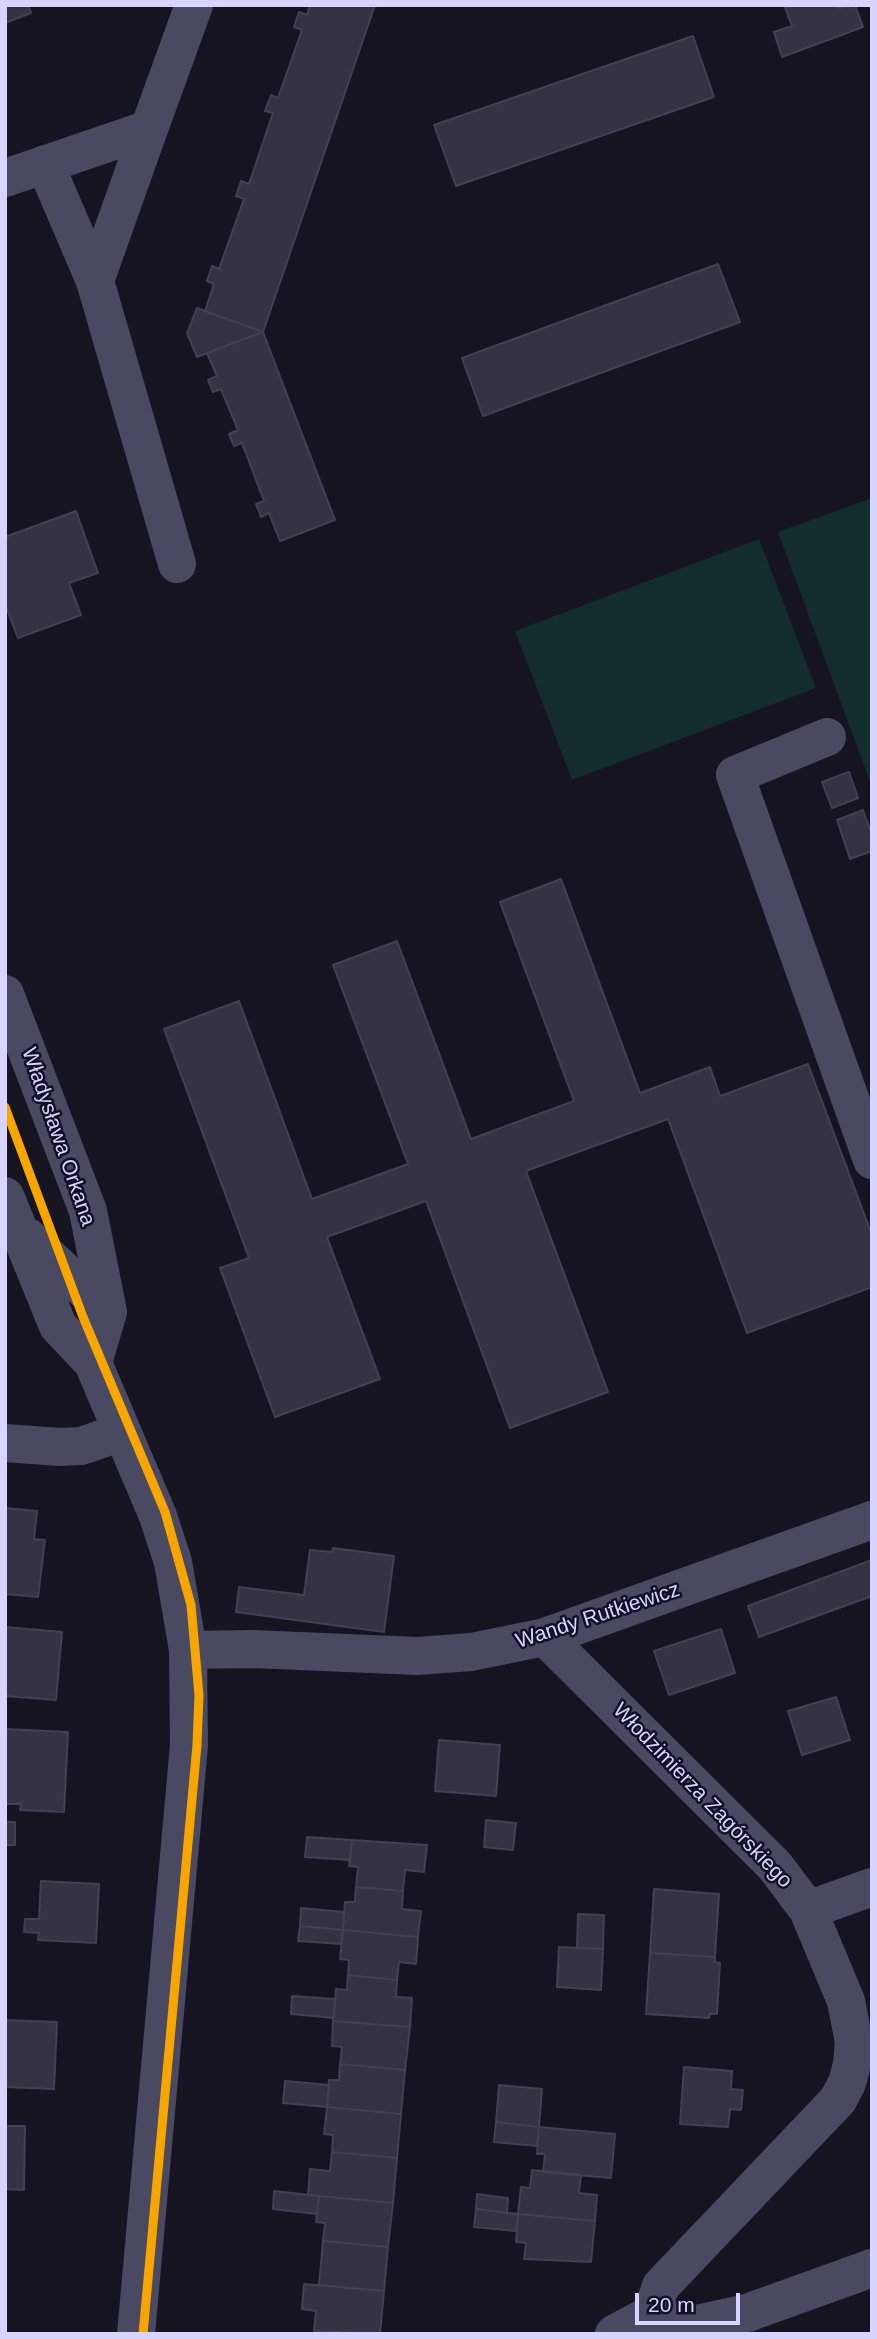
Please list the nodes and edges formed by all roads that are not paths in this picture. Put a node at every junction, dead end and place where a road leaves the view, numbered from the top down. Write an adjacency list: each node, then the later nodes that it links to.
1 (194, 5): 2 (street)
2 (149, 129): 3 (street); 5 (street)
3 (45, 164): 4 (street); 5 (street)
4 (5, 178)
5 (95, 281): 6 (street)
6 (177, 564)
7 (827, 737): 9 (street)
8 (5, 994): 11 (street, Władysława Orkana)
9 (872, 1160)
10 (12, 1212): 11 (street); 12 (street)
11 (108, 1312): 12 (street, Władysława Orkana)
12 (93, 1363): 13 (street)
13 (122, 1432): 14 (street); 17 (street)
14 (5, 1443)
15 (872, 1520): 16 (street, Wandy Rutkiewicz)
16 (545, 1637): 17 (street, Wandy Rutkiewicz); 19 (street, Włodzimierza Zagórskiego)
17 (188, 1650): 22 (street)
18 (872, 1887): 19 (street)
19 (808, 1910): 21 (street, Włodzimierza Zagórskiego)
20 (872, 2268): 21 (street)
21 (651, 2314): 23 (street)
22 (136, 2334)
23 (614, 2334)

